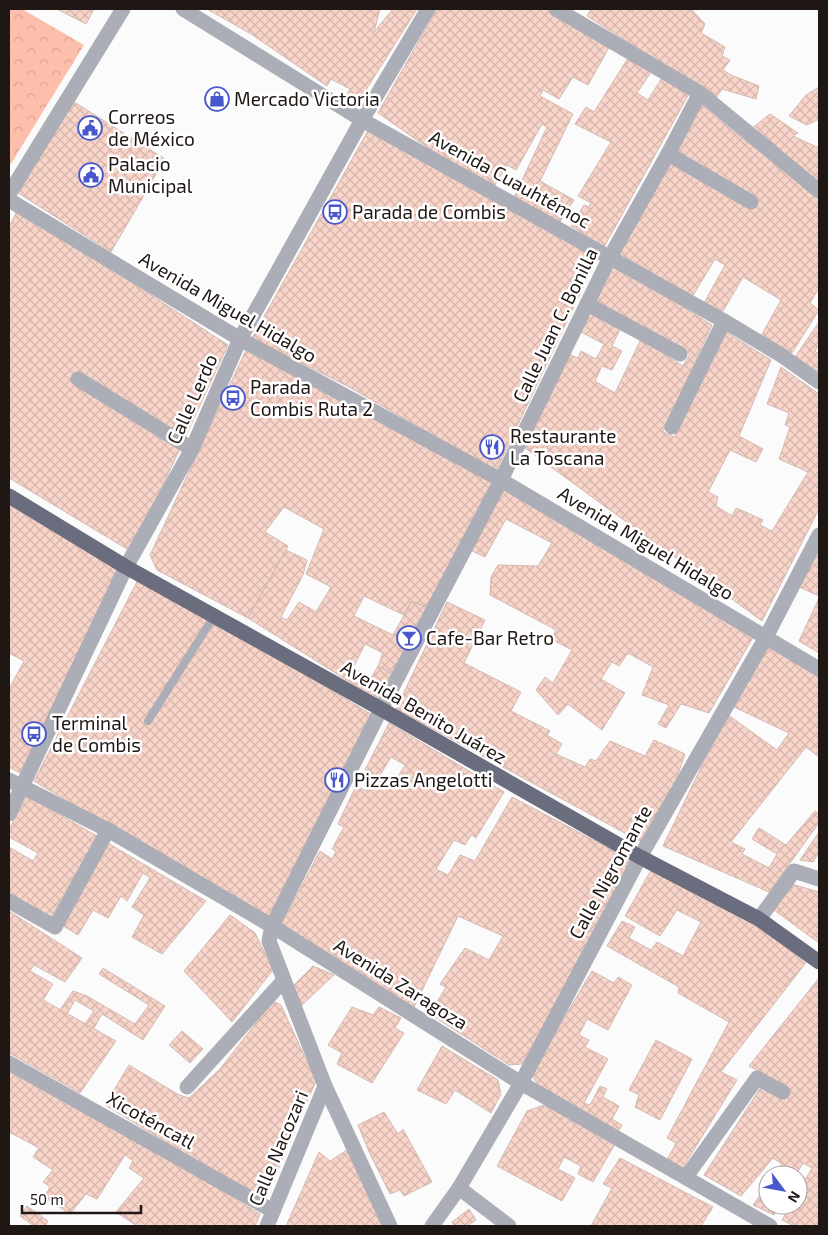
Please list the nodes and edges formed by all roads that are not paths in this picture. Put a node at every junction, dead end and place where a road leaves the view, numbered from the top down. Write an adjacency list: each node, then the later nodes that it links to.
1 (123, 9): 9 (street)
2 (183, 9): 6 (street, Avenida Cuauhtémoc)
3 (428, 9): 6 (street, Calle Lerdo)
4 (556, 9): 5 (street)
5 (700, 94): 7 (street, Calle Juan C. Bonilla); 8 (street)
6 (362, 120): 12 (street, Avenida Cuauhtémoc); 15 (street, Calle Lerdo)
7 (668, 154): 11 (street); 12 (street, Calle Juan C. Bonilla)
8 (819, 191)
9 (9, 194)
10 (9, 200): 15 (street, Avenida Miguel Hidalgo)
11 (750, 202)
12 (610, 256): 13 (street, Calle Juan C. Bonilla); 14 (street, Avenida Cuauhtémoc)
13 (586, 304): 16 (street); 21 (street, Calle Juan C. Bonilla)
14 (724, 321): 18 (street, Avenida Cuauhtémoc); 19 (street)
15 (240, 339): 20 (street, Calle Lerdo); 21 (street, Avenida Miguel Hidalgo)
16 (680, 354)
17 (78, 379): 20 (street)
18 (819, 382)
19 (672, 427)
20 (192, 450): 24 (street, Calle Lerdo)
21 (501, 480): 26 (street, Avenida Miguel Hidalgo); 28 (street, Calle Juan C. Bonilla)
22 (9, 496): 24 (main road, Avenida Benito Juárez)
23 (819, 535): 26 (street, Calle Nigromante)
24 (126, 567): 25 (main road, Avenida Benito Juárez); 30 (street, Calle Lerdo)
25 (214, 616): 28 (main road, Avenida Benito Juárez); 29 (lane)
26 (766, 637): 27 (street, Avenida Miguel Hidalgo); 33 (street, Calle Nigromante)
27 (819, 669)
28 (381, 710): 33 (main road, Avenida Benito Juárez); 37 (street, Calle Juan C. Bonilla)
29 (148, 721)
30 (15, 784): 31 (street, Calle Lerdo); 32 (street, Avenida Zaragoza)
31 (9, 814)
32 (108, 830): 35 (street); 37 (street, Avenida Zaragoza)
33 (640, 857): 36 (main road, Avenida Benito Juárez); 41 (street, Calle Nigromante)
34 (819, 878): 36 (street)
35 (9, 901)
36 (759, 919): 38 (main road, Avenida Benito Juárez)
37 (271, 934): 39 (street); 41 (street, Avenida Zaragoza)
38 (819, 962)
39 (284, 980): 42 (street); 43 (street)
40 (9, 1063): 47 (street, Xicoténcatl)
41 (521, 1083): 45 (street, Avenida Zaragoza); 46 (street, Calle Nigromante)
42 (325, 1086): 47 (street, Calle Nacozari); 49 (street)
43 (187, 1087)
44 (783, 1092): 45 (street)
45 (686, 1177): 52 (street, Avenida Zaragoza)
46 (459, 1188): 50 (street, Calle Nigromante); 51 (street)
47 (273, 1211): 48 (street, Calle Nacozari)
48 (267, 1226)
49 (390, 1226)
50 (432, 1226)
51 (509, 1226)
52 (770, 1226)

